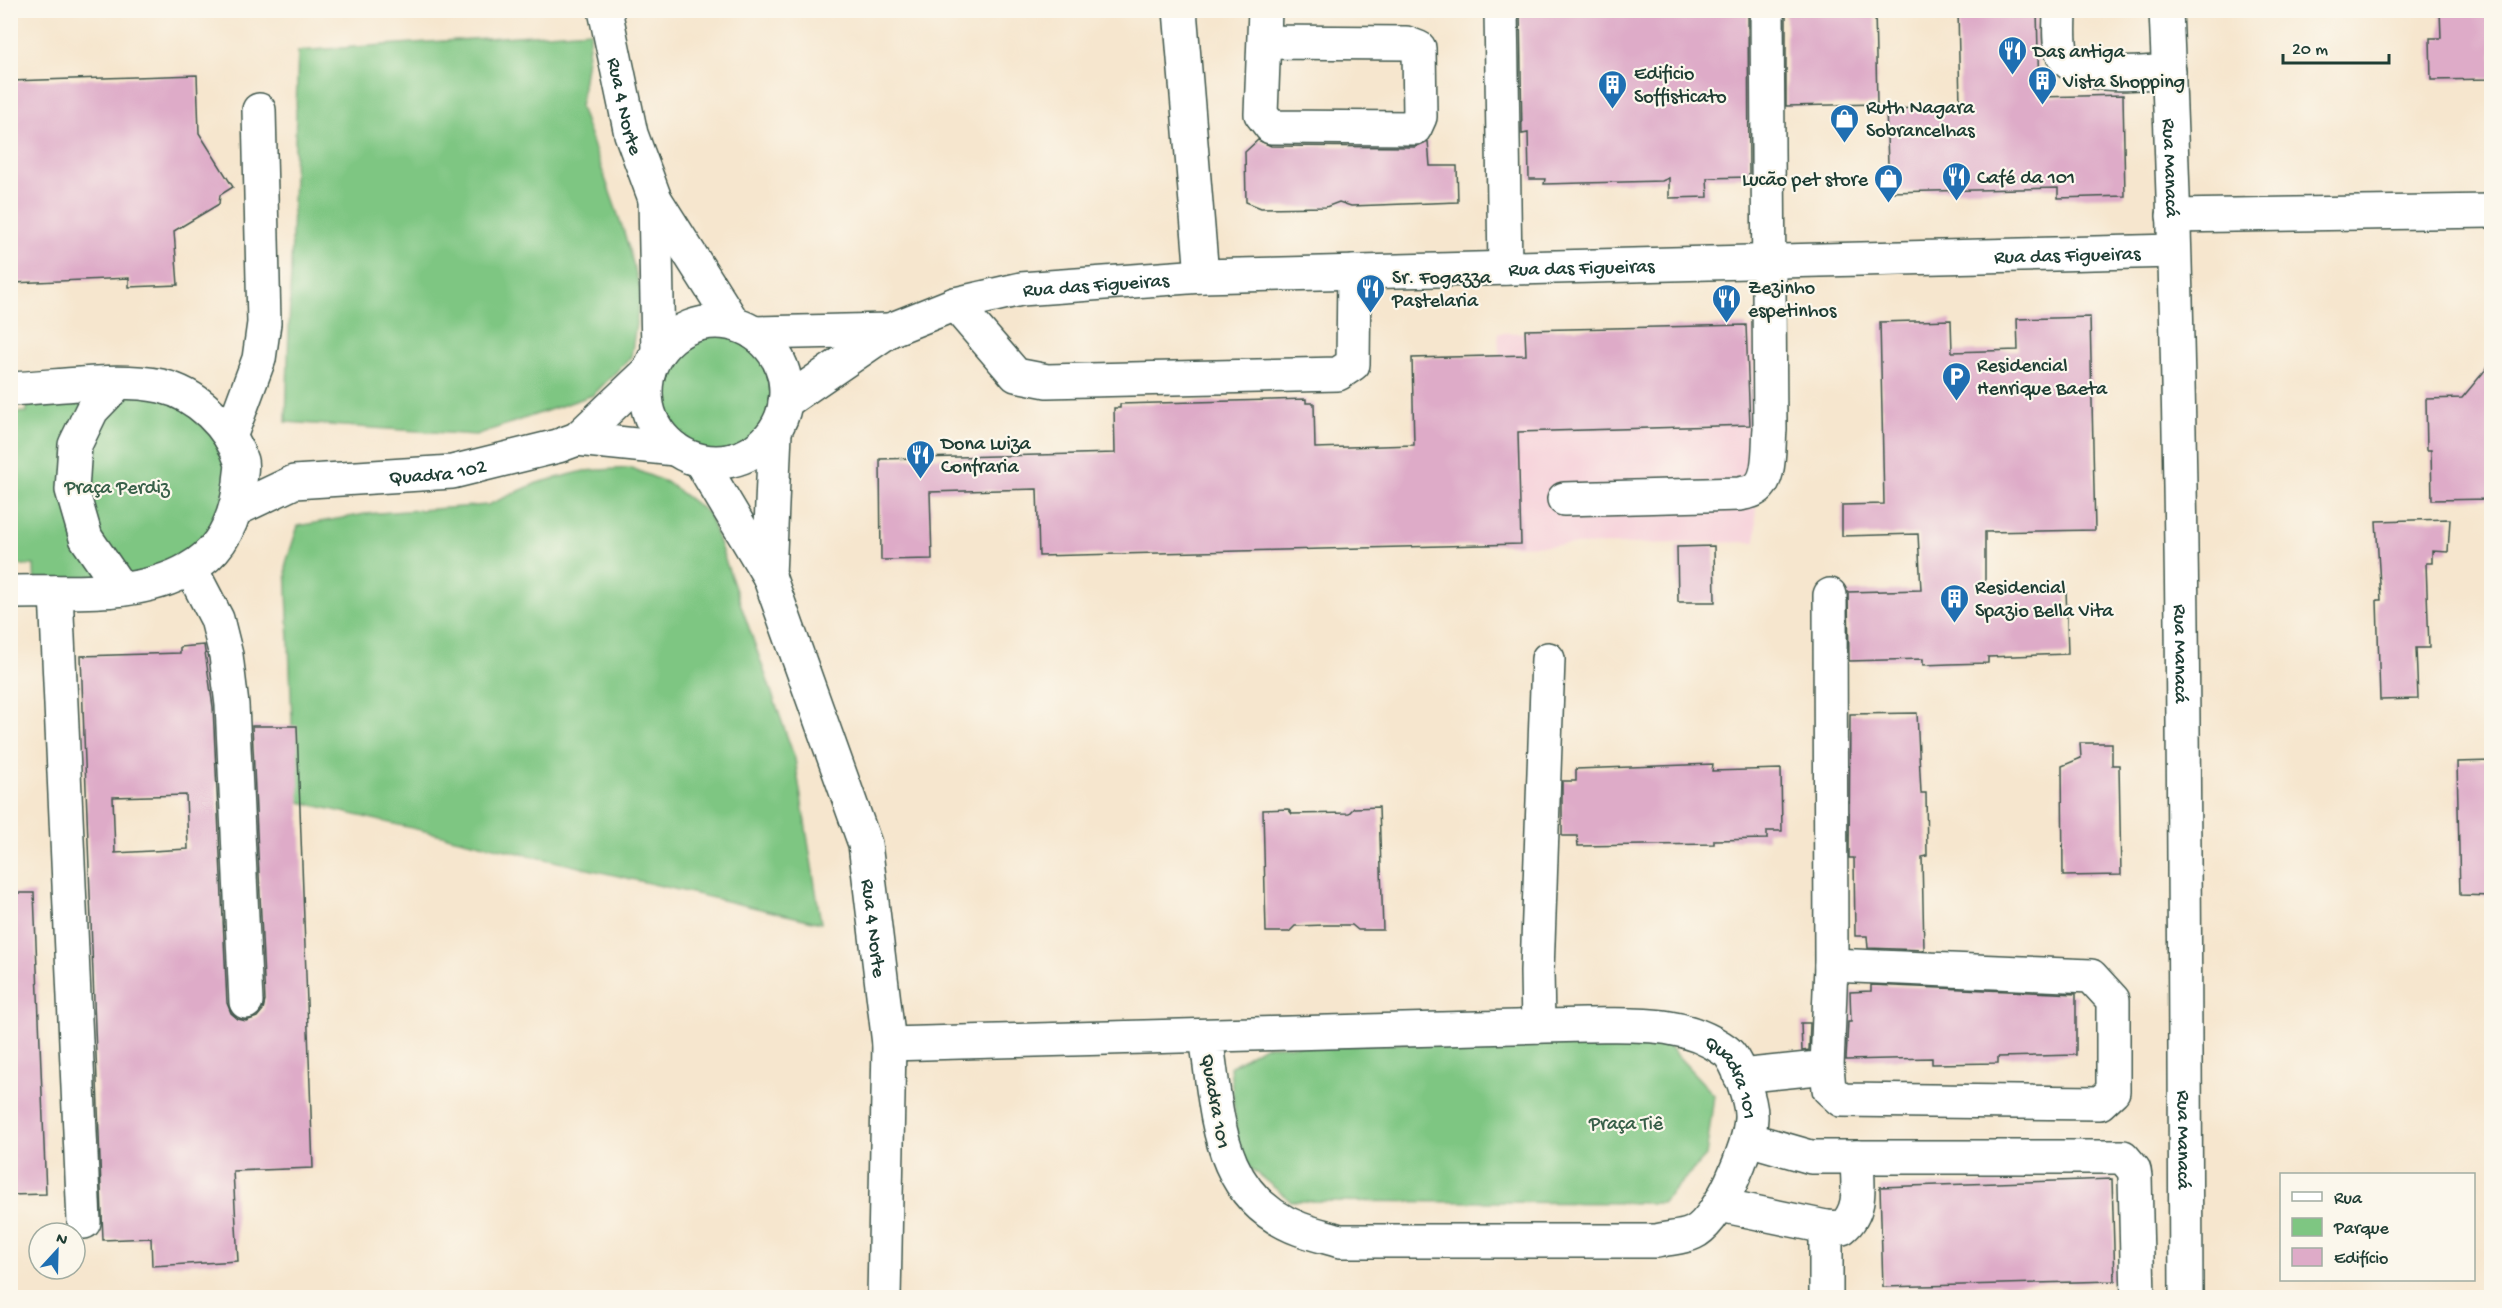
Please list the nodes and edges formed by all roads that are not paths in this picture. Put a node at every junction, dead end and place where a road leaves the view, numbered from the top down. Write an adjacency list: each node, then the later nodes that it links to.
1 (605, 10): 10 (street, Rua 4 Norte)
2 (1180, 10): 17 (street)
3 (1501, 10): 15 (street)
4 (1767, 10): 14 (street)
5 (2060, 10): 8 (street)
6 (2166, 10): 8 (street, Rua Manacá)
7 (1264, 26): 7 (street)
8 (2169, 71): 12 (street, Rua Manacá)
9 (260, 110): 22 (street)
10 (655, 199): 19 (street, Rua 4 Norte); 21 (street, Rua 4 Norte)
11 (2492, 210): 12 (street)
12 (2173, 216): 13 (street, Rua Manacá)
13 (2174, 251): 14 (street, Rua das Figueiras); 55 (street, Rua Manacá)
14 (1768, 261): 15 (street, Rua das Figueiras); 31 (street)
15 (1505, 268): 16 (street, Rua das Figueiras)
16 (1354, 272): 17 (street, Rua das Figueiras); 18 (street)
17 (1202, 276): 18 (street, Rua das Figueiras)
18 (954, 304): 20 (street, Rua das Figueiras)
19 (744, 328): 20 (street, Rua das Figueiras); 21 (street); 26 (street)
20 (890, 330): 26 (street, Rua das Figueiras)
21 (653, 361): 27 (street, Quadra 102); 29 (street)
22 (249, 381): 25 (street); 28 (street)
23 (118, 383): 24 (street); 25 (street); 35 (street)
24 (10, 389)
25 (184, 397): 28 (street)
26 (780, 417): 29 (street); 34 (street, Rua 4 Norte)
27 (577, 439): 29 (street, Quadra 102); 30 (street, Quadra 102)
28 (236, 450): 30 (street, Quadra 102); 32 (street)
29 (688, 456): 34 (street, Rua 4 Norte)
30 (294, 482): 32 (street, Quadra 102)
31 (1564, 499)
32 (237, 509): 33 (street)
33 (191, 568): 35 (street); 41 (street)
34 (769, 576): 44 (street, Rua 4 Norte)
35 (121, 589): 37 (street)
36 (10, 592): 37 (street)
37 (56, 592): 50 (street)
38 (1830, 596): 40 (street)
39 (1548, 659): 42 (street)
40 (1831, 965): 45 (street); 45 (street)
41 (246, 1002)
42 (1538, 1026): 43 (street, Quadra 101); 46 (street, Quadra 101)
43 (1206, 1037): 44 (street, Quadra 101); 49 (street, Quadra 101)
44 (889, 1044): 52 (street, Rua 4 Norte)
45 (1827, 1067): 46 (street)
46 (1740, 1076): 47 (street, Quadra 101)
47 (1748, 1138): 48 (street); 49 (street, Quadra 101)
48 (1857, 1157): 51 (street); 54 (street)
49 (1720, 1205): 51 (street)
50 (84, 1221)
51 (1826, 1227): 53 (street)
52 (884, 1298)
53 (1826, 1298)
54 (2138, 1298)
55 (2186, 1298)

